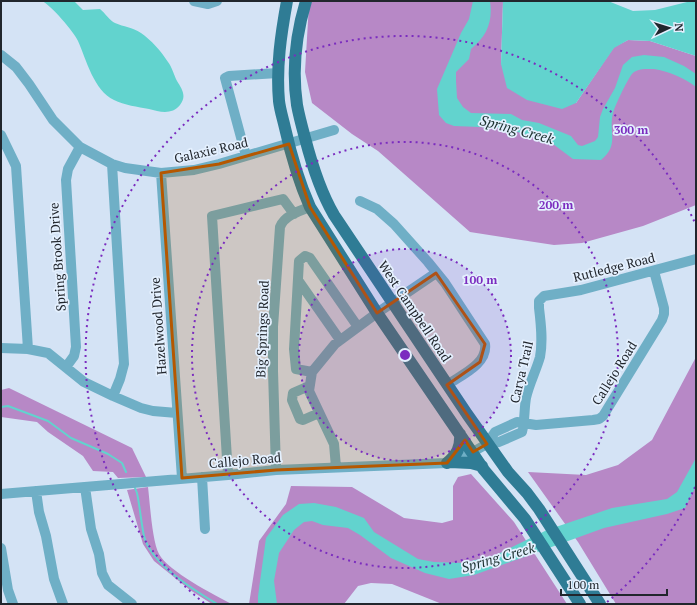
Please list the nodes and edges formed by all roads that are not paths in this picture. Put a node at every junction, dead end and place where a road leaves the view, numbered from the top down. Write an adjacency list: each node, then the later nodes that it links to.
1 (194, 1): 2 (street)
2 (217, 1)
3 (287, 1): 6 (main road)
4 (306, 1): 7 (main road, West Campbell Road)
5 (1, 55): 12 (street, Galaxie Road)
6 (278, 73): 7 (main road); 11 (main road); 13 (street)
7 (295, 74): 10 (main road, West Campbell Road)
8 (334, 130): 10 (street, Galaxie Road)
9 (1, 135): 29 (street)
10 (306, 139): 11 (street, Galaxie Road); 24 (main road, West Campbell Road)
11 (288, 144): 13 (street, Galaxie Road); 17 (main road)
12 (80, 147): 14 (street, Galaxie Road); 30 (street, Spring Brook Drive)
13 (246, 156): 15 (street, Galaxie Road)
14 (112, 164): 15 (street, Galaxie Road); 34 (street)
15 (161, 173): 35 (street, Hazelwood Drive)
16 (360, 201): 21 (street)
17 (310, 207): 18 (street, Big Springs Road); 25 (main road)
18 (294, 214): 44 (street, Big Springs Road); 45 (street)
19 (696, 259): 20 (street, Rutledge Road)
20 (654, 271): 23 (street, Rutledge Road); 37 (street, Callejo Road)
21 (436, 273): 24 (street); 32 (street)
22 (298, 280): 26 (street); 27 (street); 31 (street)
23 (539, 301): 37 (street, Carya Trail)
24 (392, 303): 25 (street); 32 (main road, West Campbell Road)
25 (377, 313): 26 (street); 38 (main road)
26 (358, 327): 27 (street)
27 (340, 340): 31 (street)
28 (1, 348): 29 (street)
29 (28, 348): 30 (street)
30 (66, 367): 34 (street)
31 (312, 372): 33 (street)
32 (447, 384): 39 (main road, West Campbell Road)
33 (309, 386): 36 (street); 36 (street)
34 (113, 396): 35 (street)
35 (177, 413): 47 (street, Hazelwood Drive)
36 (319, 413): 43 (street)
37 (524, 424): 39 (street, Callejo Road)
38 (460, 434): 40 (main road); 41 (main road)
39 (487, 444): 40 (street, Callejo Road); 57 (main road, West Campbell Road)
40 (473, 452): 41 (street, Callejo Road); 42 (main road)
41 (449, 462): 42 (main road); 43 (street, Callejo Road)
42 (482, 466): 56 (main road)
43 (336, 467): 44 (street, Callejo Road)
44 (276, 470): 45 (street, Callejo Road)
45 (228, 475): 46 (street, Callejo Road)
46 (202, 477): 47 (street, Callejo Road); 51 (street)
47 (182, 478): 48 (street, Callejo Road)
48 (85, 487): 49 (street, Callejo Road); 55 (street)
49 (36, 491): 50 (street, Callejo Road); 54 (street)
50 (1, 494)
51 (205, 528)
52 (1, 548): 53 (street)
53 (13, 604)
54 (63, 604)
55 (132, 604)
56 (580, 604)
57 (600, 604)

